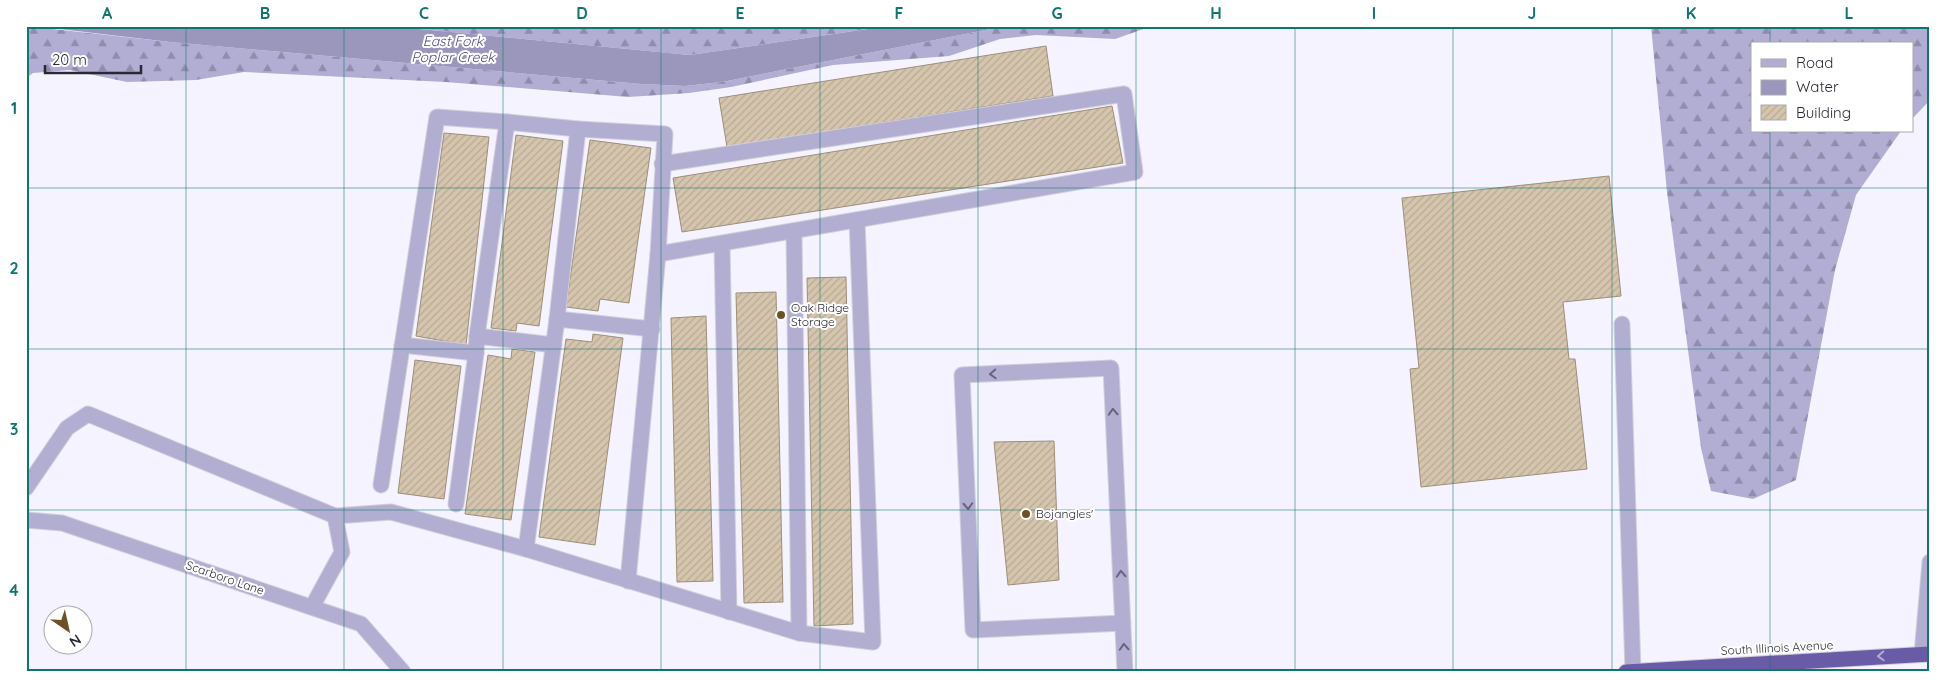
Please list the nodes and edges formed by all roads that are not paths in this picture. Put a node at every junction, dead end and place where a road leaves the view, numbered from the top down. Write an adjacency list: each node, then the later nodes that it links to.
1 (507, 122): 2 (street); 11 (street); 12 (street)
2 (578, 129): 3 (street); 8 (street)
3 (662, 164): 4 (street); 7 (street)
4 (857, 220): 5 (street); 26 (street)
5 (794, 231): 6 (street); 26 (street)
6 (722, 244): 7 (street); 24 (street)
7 (658, 254): 10 (street)
8 (557, 319): 10 (street); 13 (street)
9 (1622, 324): 28 (street)
10 (652, 329): 22 (street)
11 (477, 336): 13 (street); 14 (street)
12 (402, 345): 14 (street); 15 (street)
13 (554, 345): 20 (street)
14 (476, 353): 17 (street)
15 (381, 485)
16 (26, 488): 18 (street)
17 (456, 504)
18 (335, 516): 20 (street); 23 (street)
19 (26, 520): 23 (street, Scarboro Lane)
20 (526, 549): 22 (street)
21 (1930, 562): 27 (street)
22 (628, 581): 24 (street)
23 (312, 608): 29 (street, Scarboro Lane)
24 (729, 612): 26 (street)
25 (1123, 623): 25 (street, one-way to 25); 30 (street, one-way to 25)
26 (799, 633)
27 (1926, 654): 28 (highway, South Illinois Avenue, one-way to 28)
28 (1633, 671): 31 (highway, South Illinois Avenue)
29 (403, 672)
30 (1125, 672)
31 (1626, 672)

